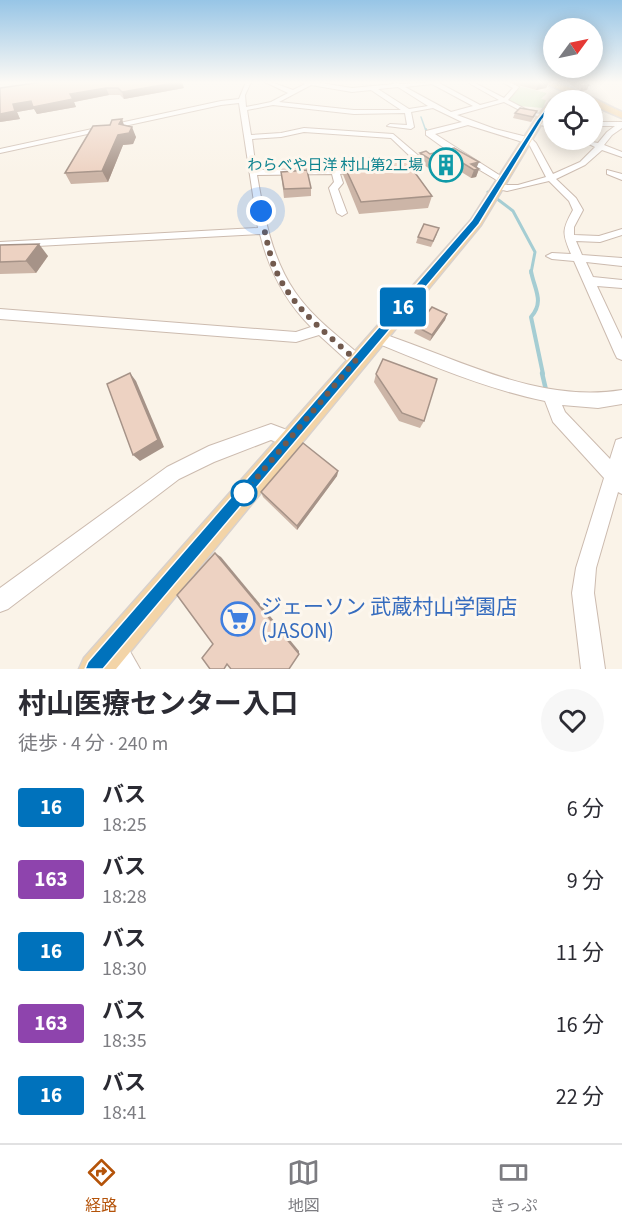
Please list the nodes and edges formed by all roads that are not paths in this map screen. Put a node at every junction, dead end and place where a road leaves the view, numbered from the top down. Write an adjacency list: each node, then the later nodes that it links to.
1 (178, 113): 24 (street)
2 (244, 113): 19 (street)
3 (314, 113): 15 (street)
4 (357, 113): 5 (street)
5 (388, 113)
6 (390, 113): 18 (street)
7 (408, 113): 18 (street)
8 (455, 113): 10 (street)
9 (530, 113): 12 (street)
10 (452, 114): 14 (street)
11 (543, 115): 12 (main road)
12 (540, 119): 13 (street); 21 (main road)
13 (543, 120)
14 (470, 122): 21 (street); 25 (street)
15 (306, 123): 18 (street); 19 (street)
16 (603, 124): 17 (street)
17 (622, 125): 20 (street)
18 (391, 130): 27 (street)
19 (248, 137): 31 (street)
20 (603, 139)
21 (528, 140): 33 (street); 35 (main road)
22 (603, 148): 26 (street)
23 (596, 150): 33 (street)
24 (0, 151)
25 (454, 151): 27 (street); 35 (street)
26 (622, 155)
27 (418, 160): 29 (street)
28 (334, 167): 30 (street); 31 (street); 36 (street)
29 (382, 168)
30 (366, 169)
31 (253, 172): 37 (street)
32 (610, 172): 34 (street)
33 (550, 177): 35 (street); 39 (street)
34 (622, 177)
35 (497, 189): 49 (main road)
36 (342, 213)
37 (265, 231): 40 (street); 48 (street)
38 (622, 232): 39 (street)
39 (569, 238): 42 (street)
40 (0, 245)
41 (552, 256): 42 (street)
42 (578, 260): 43 (street); 44 (street)
43 (622, 262)
44 (589, 281): 45 (street); 50 (street)
45 (622, 284)
46 (4, 314): 47 (street); 48 (street)
47 (0, 327)
48 (321, 328): 51 (street)
49 (377, 337): 51 (main road); 52 (street)
50 (621, 347)
51 (356, 360): 54 (main road)
52 (551, 396): 53 (street); 56 (street)
53 (622, 397)
54 (290, 439): 57 (street); 58 (main road)
55 (622, 446): 56 (street)
56 (618, 481): 61 (street)
57 (0, 601)
58 (114, 647): 59 (main road); 60 (street)
59 (96, 669)
60 (128, 669)
61 (593, 669)

